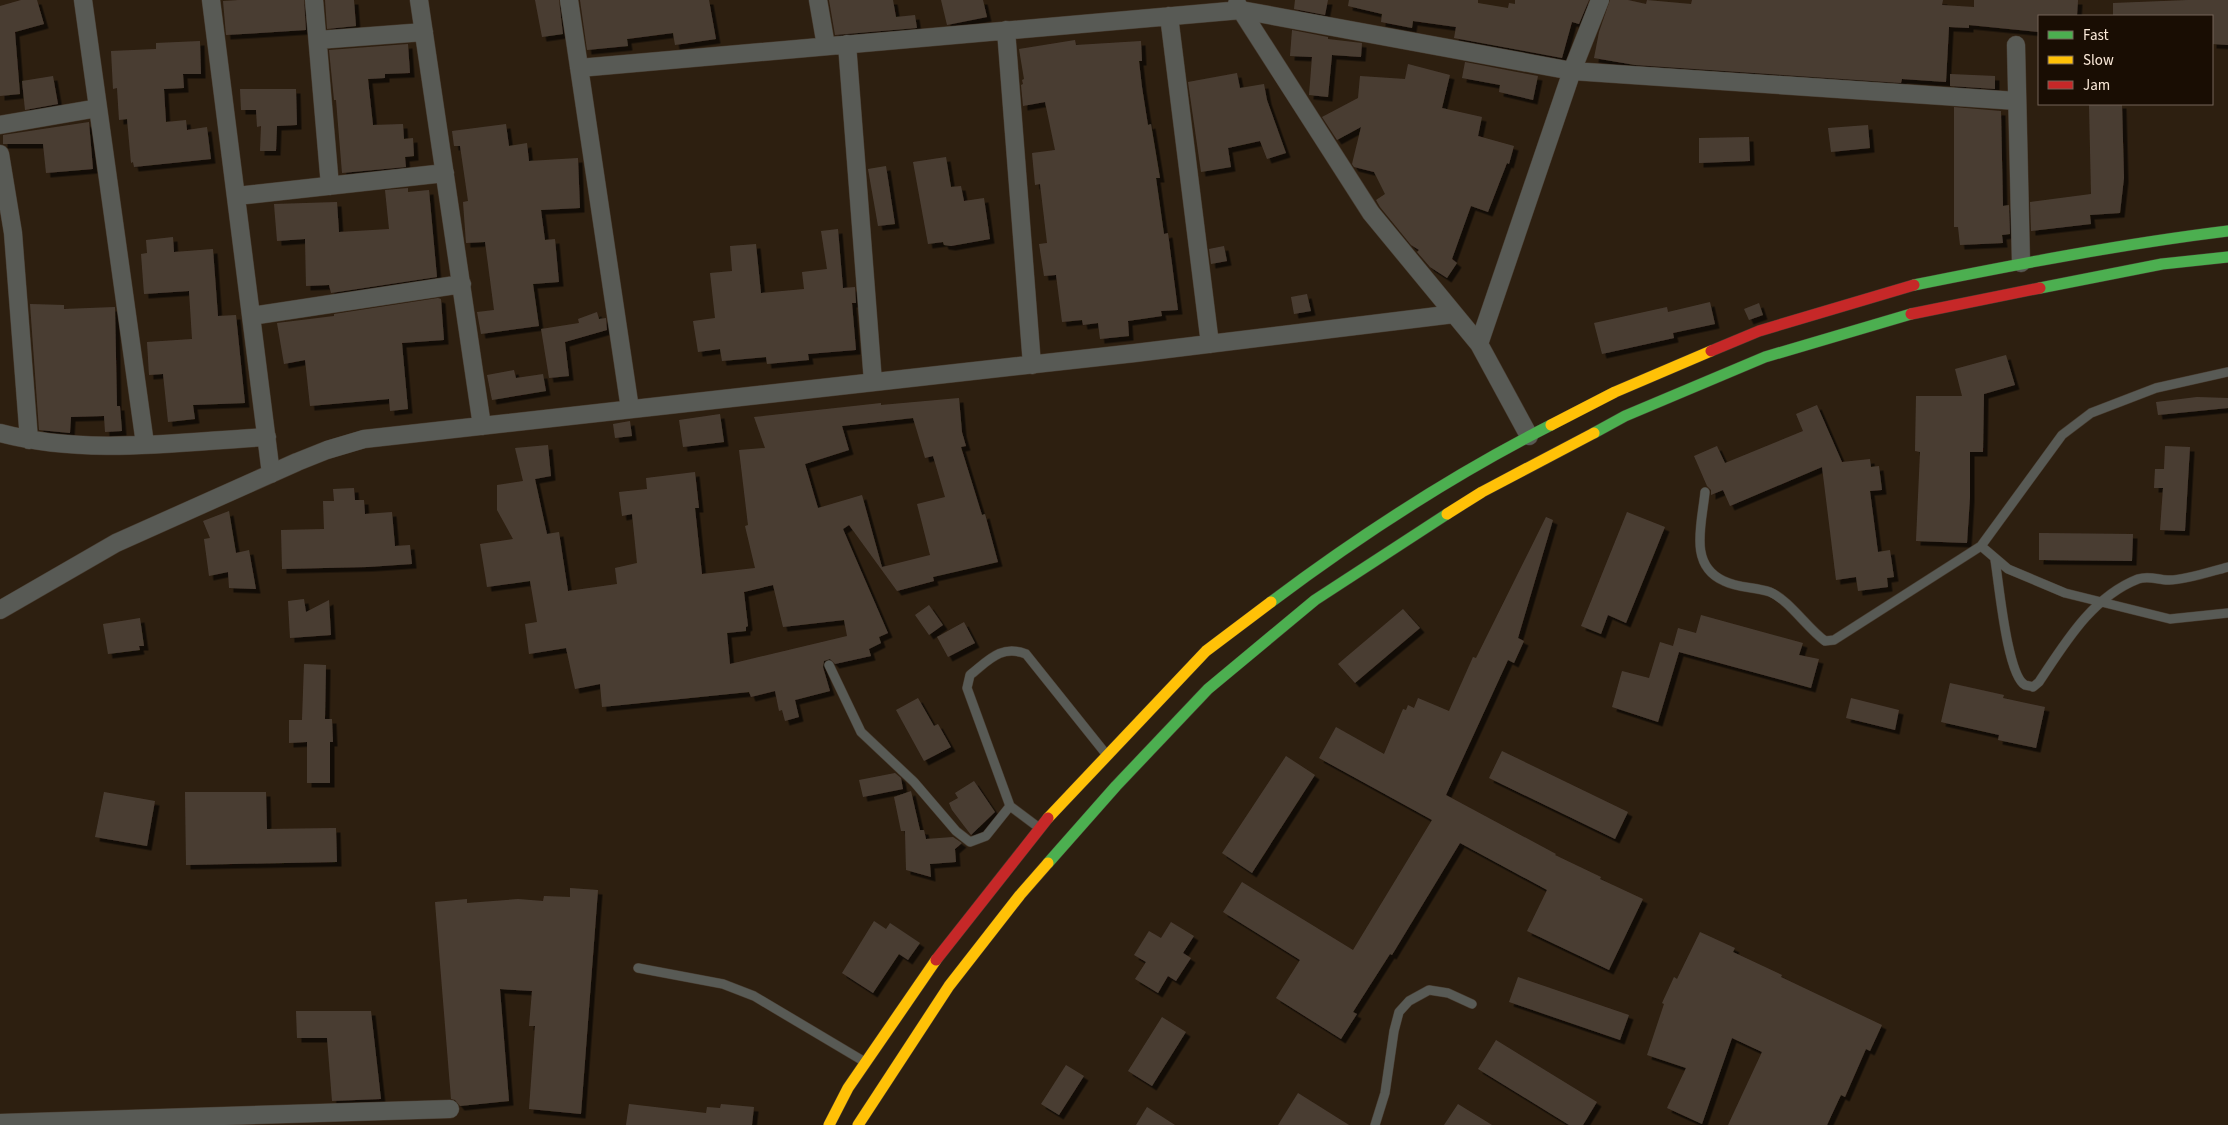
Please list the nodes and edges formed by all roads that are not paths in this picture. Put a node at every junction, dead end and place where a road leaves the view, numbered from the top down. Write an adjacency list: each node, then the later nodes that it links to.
1 (83, 0): 19 (street)
2 (211, 0): 24 (street)
3 (314, 0): 12 (street)
4 (419, 0): 11 (street)
5 (568, 0): 16 (street)
6 (818, 0): 15 (street)
7 (1600, 0): 17 (street)
8 (1238, 5): 9 (street); 17 (street); 29 (street)
9 (1168, 16): 10 (street); 31 (street)
10 (1006, 30): 13 (street); 33 (street)
11 (424, 32): 12 (street); 22 (street)
12 (318, 40): 23 (street)
13 (847, 44): 15 (street); 35 (street)
14 (2016, 45): 18 (street)
15 (826, 46): 16 (street)
16 (579, 68): 36 (street)
17 (1572, 71): 18 (street); 32 (street)
18 (2017, 101): 27 (street)
19 (98, 108): 20 (street); 42 (street)
20 (0, 125)
21 (0, 154): 41 (street)
22 (446, 173): 23 (street); 28 (street)
23 (330, 186): 24 (street)
24 (237, 196): 30 (street)
25 (2228, 231): 27 (street)
26 (2228, 257): 61 (street)
27 (2021, 263): 39 (street)
28 (462, 284): 30 (street); 37 (street)
29 (1454, 314): 31 (street); 32 (street)
30 (252, 316): 40 (street)
31 (1210, 344): 33 (street)
32 (1478, 344): 39 (street)
33 (1032, 365): 35 (street)
34 (2228, 372): 45 (lane)
35 (873, 382): 36 (street)
36 (630, 409): 37 (street)
37 (482, 426): 43 (street)
38 (0, 432): 41 (street)
39 (1529, 436): 52 (street)
40 (267, 437): 42 (street); 43 (street)
41 (29, 440): 42 (street)
42 (145, 444)
43 (271, 474): 49 (street)
44 (1705, 492): 45 (lane)
45 (1981, 546): 46 (lane)
46 (1995, 560): 48 (lane); 48 (lane)
47 (2228, 567): 48 (lane)
48 (2100, 602): 50 (lane)
49 (0, 610)
50 (2228, 612)
51 (829, 664): 53 (lane)
52 (1106, 754): 53 (lane); 54 (street)
53 (1010, 806): 54 (lane)
54 (1038, 828): 57 (street)
55 (638, 968): 57 (lane)
56 (1472, 1004): 62 (lane)
57 (866, 1062): 60 (street)
58 (450, 1109): 59 (street)
59 (0, 1123)
60 (829, 1125)
61 (858, 1125)
62 (1375, 1125)

